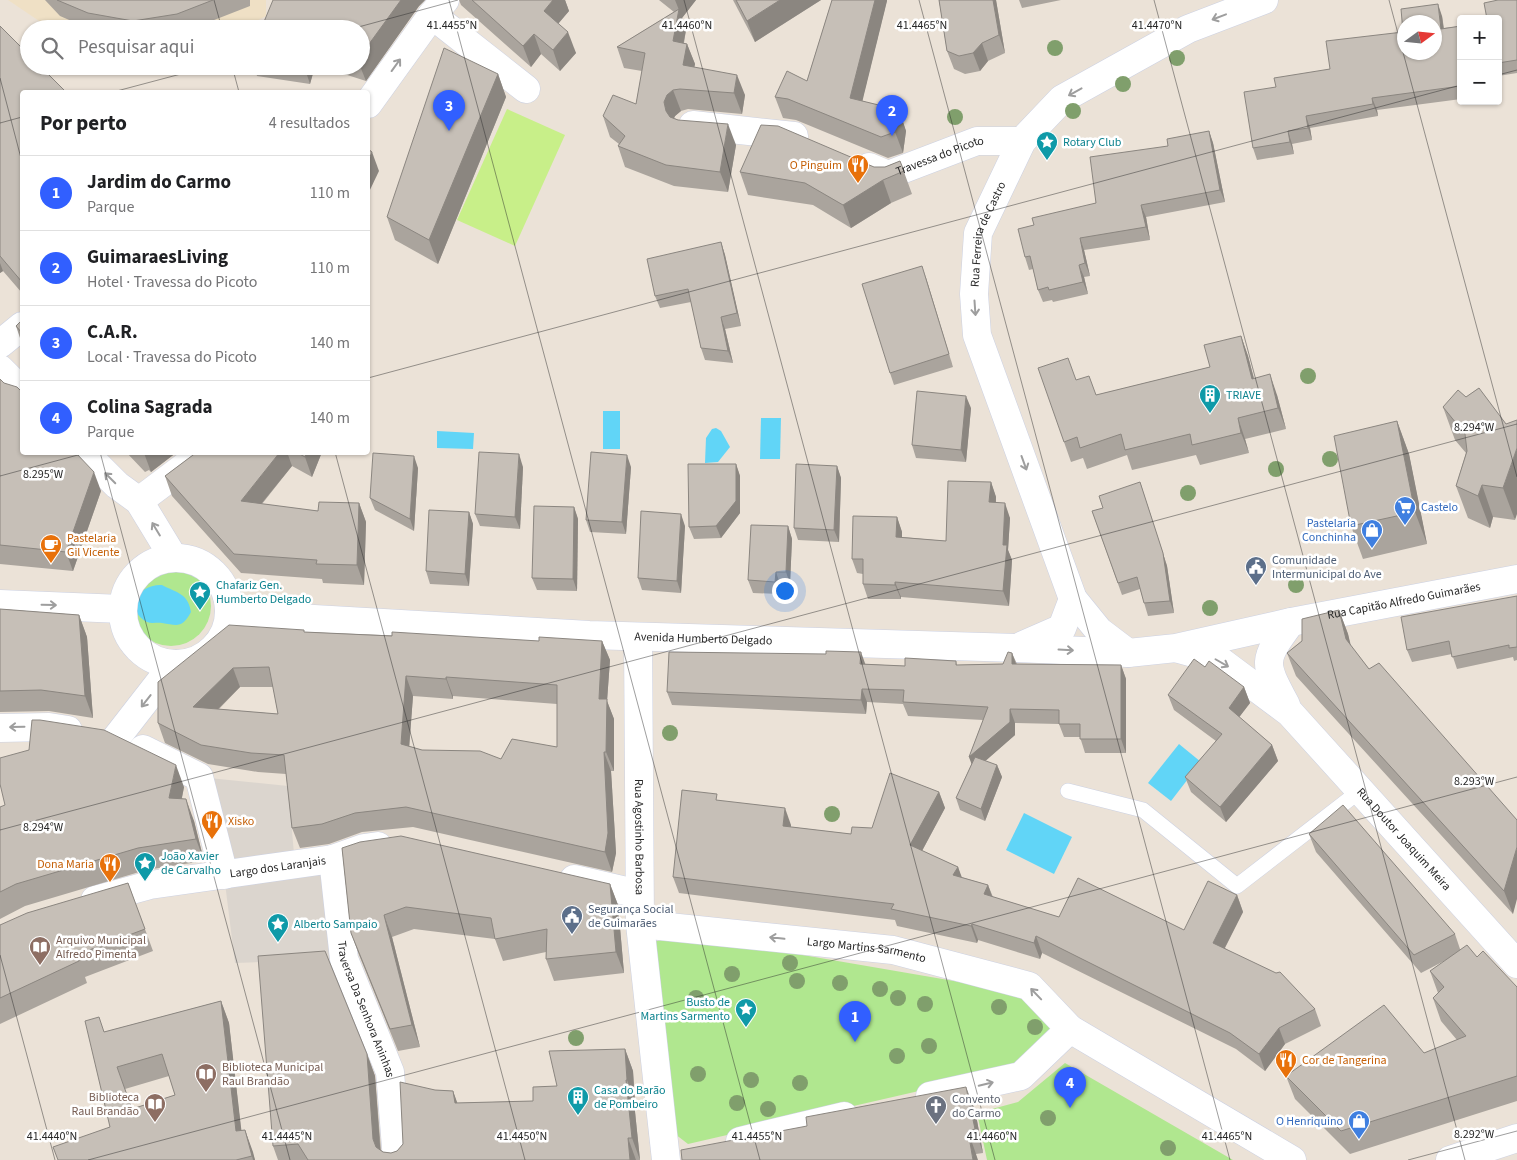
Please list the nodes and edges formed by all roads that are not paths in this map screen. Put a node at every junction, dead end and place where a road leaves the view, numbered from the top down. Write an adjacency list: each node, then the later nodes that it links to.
1 (1264, 0): 6 (street, Rua Ferreira de Castro, one-way to 6)
2 (438, 7): 3 (street); 4 (street, one-way to 2)
3 (526, 89)
4 (370, 101)
5 (686, 125): 7 (street)
6 (1022, 141): 8 (street, Travessa do Picoto); 18 (street, Rua Ferreira de Castro, one-way to 18)
7 (817, 145)
8 (844, 156)
9 (20, 328): 10 (street)
10 (0, 344)
11 (0, 369): 12 (street)
12 (20, 389)
13 (87, 455): 15 (street, one-way to 13)
14 (200, 455): 15 (street)
15 (139, 501): 16 (street, one-way to 15)
16 (173, 558): 20 (street); 21 (street)
17 (1517, 579): 22 (street, Rua Capitão Alfredo Guimarães)
18 (1074, 599): 24 (street); 26 (street, Rua Ferreira de Castro)
19 (0, 604): 20 (street, one-way to 20)
20 (122, 609): 27 (street)
21 (230, 614): 23 (street, Avenida Humberto Delgado); 27 (street)
22 (1291, 622): 25 (street, Rua Capitão Alfredo Guimarães); 28 (street, Rua Doutor Joaquim Meira)
23 (638, 637): 24 (street, Avenida Humberto Delgado); 37 (street, Rua Agostinho Barbosa)
24 (1017, 648): 26 (street, Avenida Humberto Delgado, one-way to 26)
25 (1176, 648): 26 (street, Avenida Humberto Delgado); 28 (street, Rua Doutor Joaquim Meira, one-way to 28)
26 (1128, 653)
27 (173, 665): 30 (street, one-way to 30)
28 (1290, 713): 31 (street, Rua Doutor Joaquim Meira)
29 (0, 728): 30 (street, one-way to 29)
30 (117, 737): 36 (street)
31 (1362, 790): 32 (lane); 40 (street, Rua Doutor Joaquim Meira)
32 (1068, 791)
33 (401, 844): 34 (street, Largo dos Laranjais)
34 (333, 859): 36 (street, Largo dos Laranjais); 47 (street, Traversa Da Senhora Aninhas)
35 (546, 873): 37 (street)
36 (224, 875): 38 (street, Largo dos Laranjais)
37 (639, 894): 39 (street, Rua Agostinho Barbosa)
38 (73, 906)
39 (640, 924): 41 (street, Largo Martins Sarmento, one-way to 39); 46 (street, Rua Agostinho Barbosa)
40 (1517, 964)
41 (1070, 1029): 42 (street, one-way to 41); 48 (street, Largo Martins Sarmento)
42 (910, 1101)
43 (871, 1110): 45 (street)
44 (1517, 1138): 49 (street)
45 (719, 1146)
46 (674, 1156)
47 (397, 1160)
48 (1292, 1160)
49 (1450, 1160)

